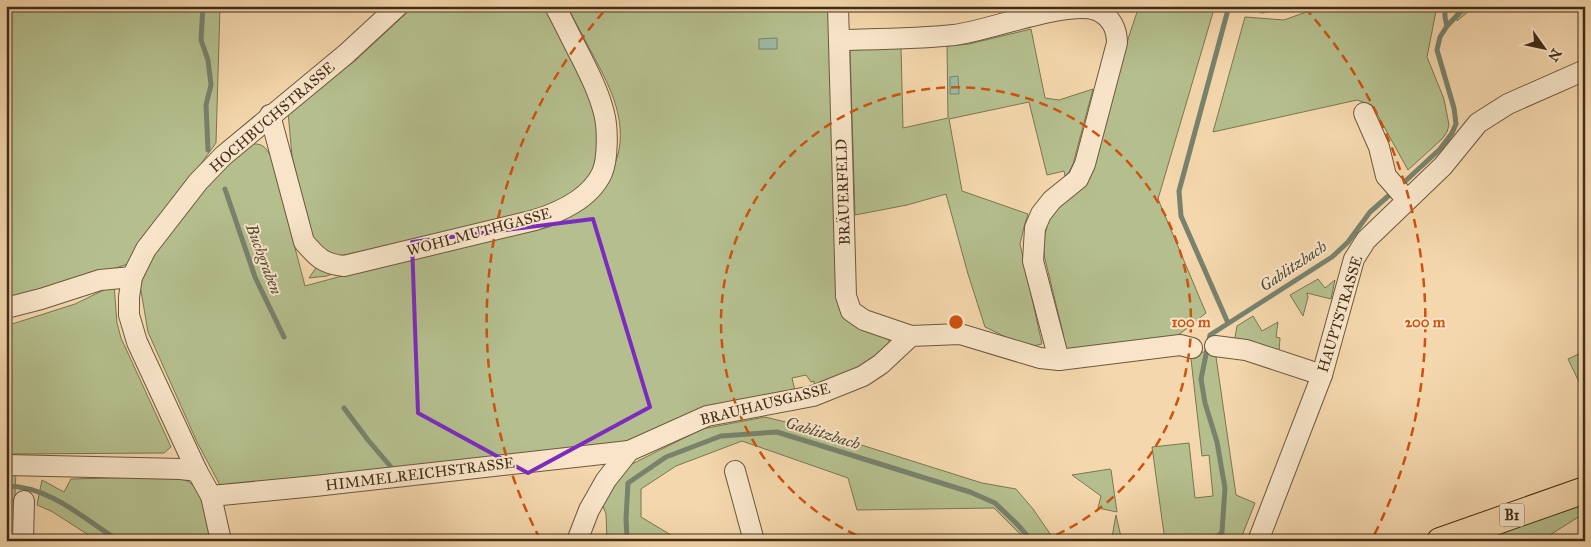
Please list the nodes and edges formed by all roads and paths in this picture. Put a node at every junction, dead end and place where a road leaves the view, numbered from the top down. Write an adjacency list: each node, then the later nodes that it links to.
1 (398, 6): 7 (street, HOCHBUCHSTRASSE)
2 (555, 6): 7 (street, WOHLMUTHGASSE)
3 (838, 6): 4 (street, BRÄUERFELD)
4 (839, 40): 11 (street, BRÄUERFELD); 14 (street)
5 (1585, 70): 8 (street, HAUPTSTRASSE)
6 (1364, 114): 8 (street)
7 (270, 115): 9 (street, HOCHBUCHSTRASSE)
8 (1400, 192): 15 (street, HAUPTSTRASSE)
9 (132, 277): 10 (street); 20 (street, HOCHBUCHSTRASSE)
10 (6, 308)
11 (911, 336): 14 (street); 16 (street, BRAUHAUSGASSE)
12 (1215, 346): 15 (street)
13 (1192, 348): 14 (street)
14 (1059, 360)
15 (1322, 374): 29 (street, HAUPTSTRASSE)
16 (629, 452): 17 (street, HIMMELREICHSTRASSE); 21 (street, BRAUHAUSGASSE)
17 (600, 454): 21 (street); 23 (street, HIMMELREICHSTRASSE)
18 (6, 465): 20 (street)
19 (735, 470): 28 (street)
20 (196, 471): 23 (street, HOCHBUCHSTRASSE)
21 (606, 480): 27 (street, BRAUHAUSGASSE)
22 (1585, 490): 30 (main road, B1)
23 (211, 496): 26 (street, HOCHBUCHSTRASSE)
24 (24, 501): 25 (street)
25 (23, 541)
26 (220, 541)
27 (577, 541)
28 (754, 541)
29 (1258, 541)
30 (1440, 541)

